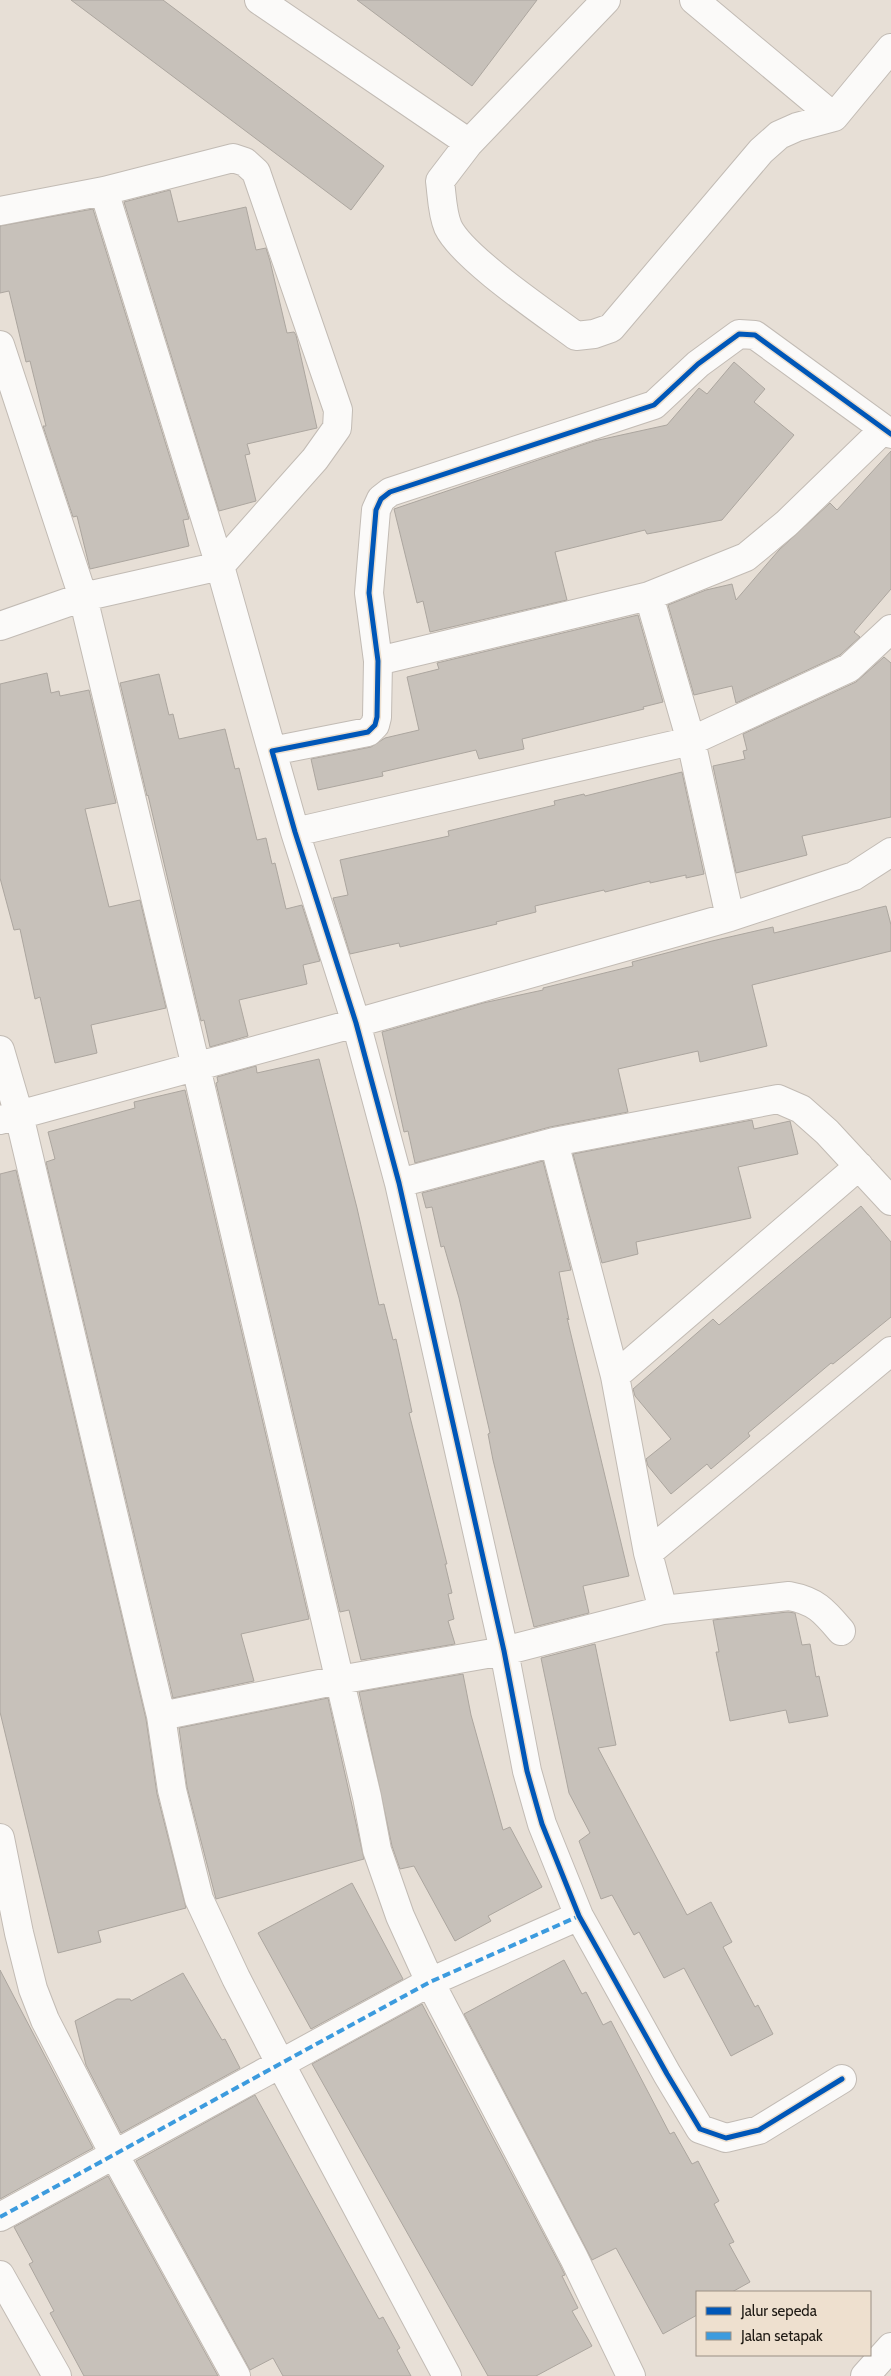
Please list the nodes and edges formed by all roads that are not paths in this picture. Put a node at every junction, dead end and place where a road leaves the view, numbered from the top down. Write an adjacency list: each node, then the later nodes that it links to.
1 (259, 0): 6 (street)
2 (606, 0): 6 (street)
3 (694, 0): 5 (street)
4 (891, 48): 5 (street)
5 (834, 117): 6 (street)
6 (469, 143)
7 (104, 191): 8 (street); 11 (street); 11 (street)
8 (0, 211)
9 (0, 345): 13 (street)
10 (887, 432): 12 (street); 16 (street)
11 (220, 566): 13 (street); 18 (street)
12 (649, 596): 16 (street); 17 (street)
13 (83, 598): 14 (street); 24 (street)
14 (0, 626)
15 (891, 629): 17 (street)
16 (378, 660): 18 (street)
17 (691, 741): 19 (street); 21 (street)
18 (272, 751): 19 (street)
19 (295, 832): 22 (street)
20 (891, 852): 21 (street)
21 (730, 917): 22 (street)
22 (356, 1023): 24 (street); 28 (street)
23 (0, 1050): 25 (street)
24 (196, 1067): 25 (street); 36 (street)
25 (10, 1117): 37 (street)
26 (554, 1142): 27 (street); 28 (street); 31 (street)
27 (859, 1166): 29 (street); 31 (street)
28 (399, 1183): 35 (street)
29 (891, 1201)
30 (891, 1351): 32 (street)
31 (615, 1376): 32 (street)
32 (648, 1553): 33 (street)
33 (664, 1610): 34 (street); 35 (street)
34 (841, 1630)
35 (504, 1651): 36 (street); 39 (street)
36 (338, 1680): 37 (street); 40 (street)
37 (161, 1716): 41 (street)
38 (0, 1838): 43 (street)
39 (579, 1916): 40 (street); 42 (street)
40 (430, 1982): 41 (street); 51 (street)
41 (280, 2063): 43 (street); 50 (street)
42 (842, 2079)
43 (114, 2154): 44 (street); 49 (street)
44 (0, 2217)
45 (0, 2276): 46 (street)
46 (10, 2308): 48 (street)
47 (891, 2347): 52 (street)
48 (57, 2376)
49 (236, 2376)
50 (447, 2376)
51 (631, 2376)
52 (865, 2376)

